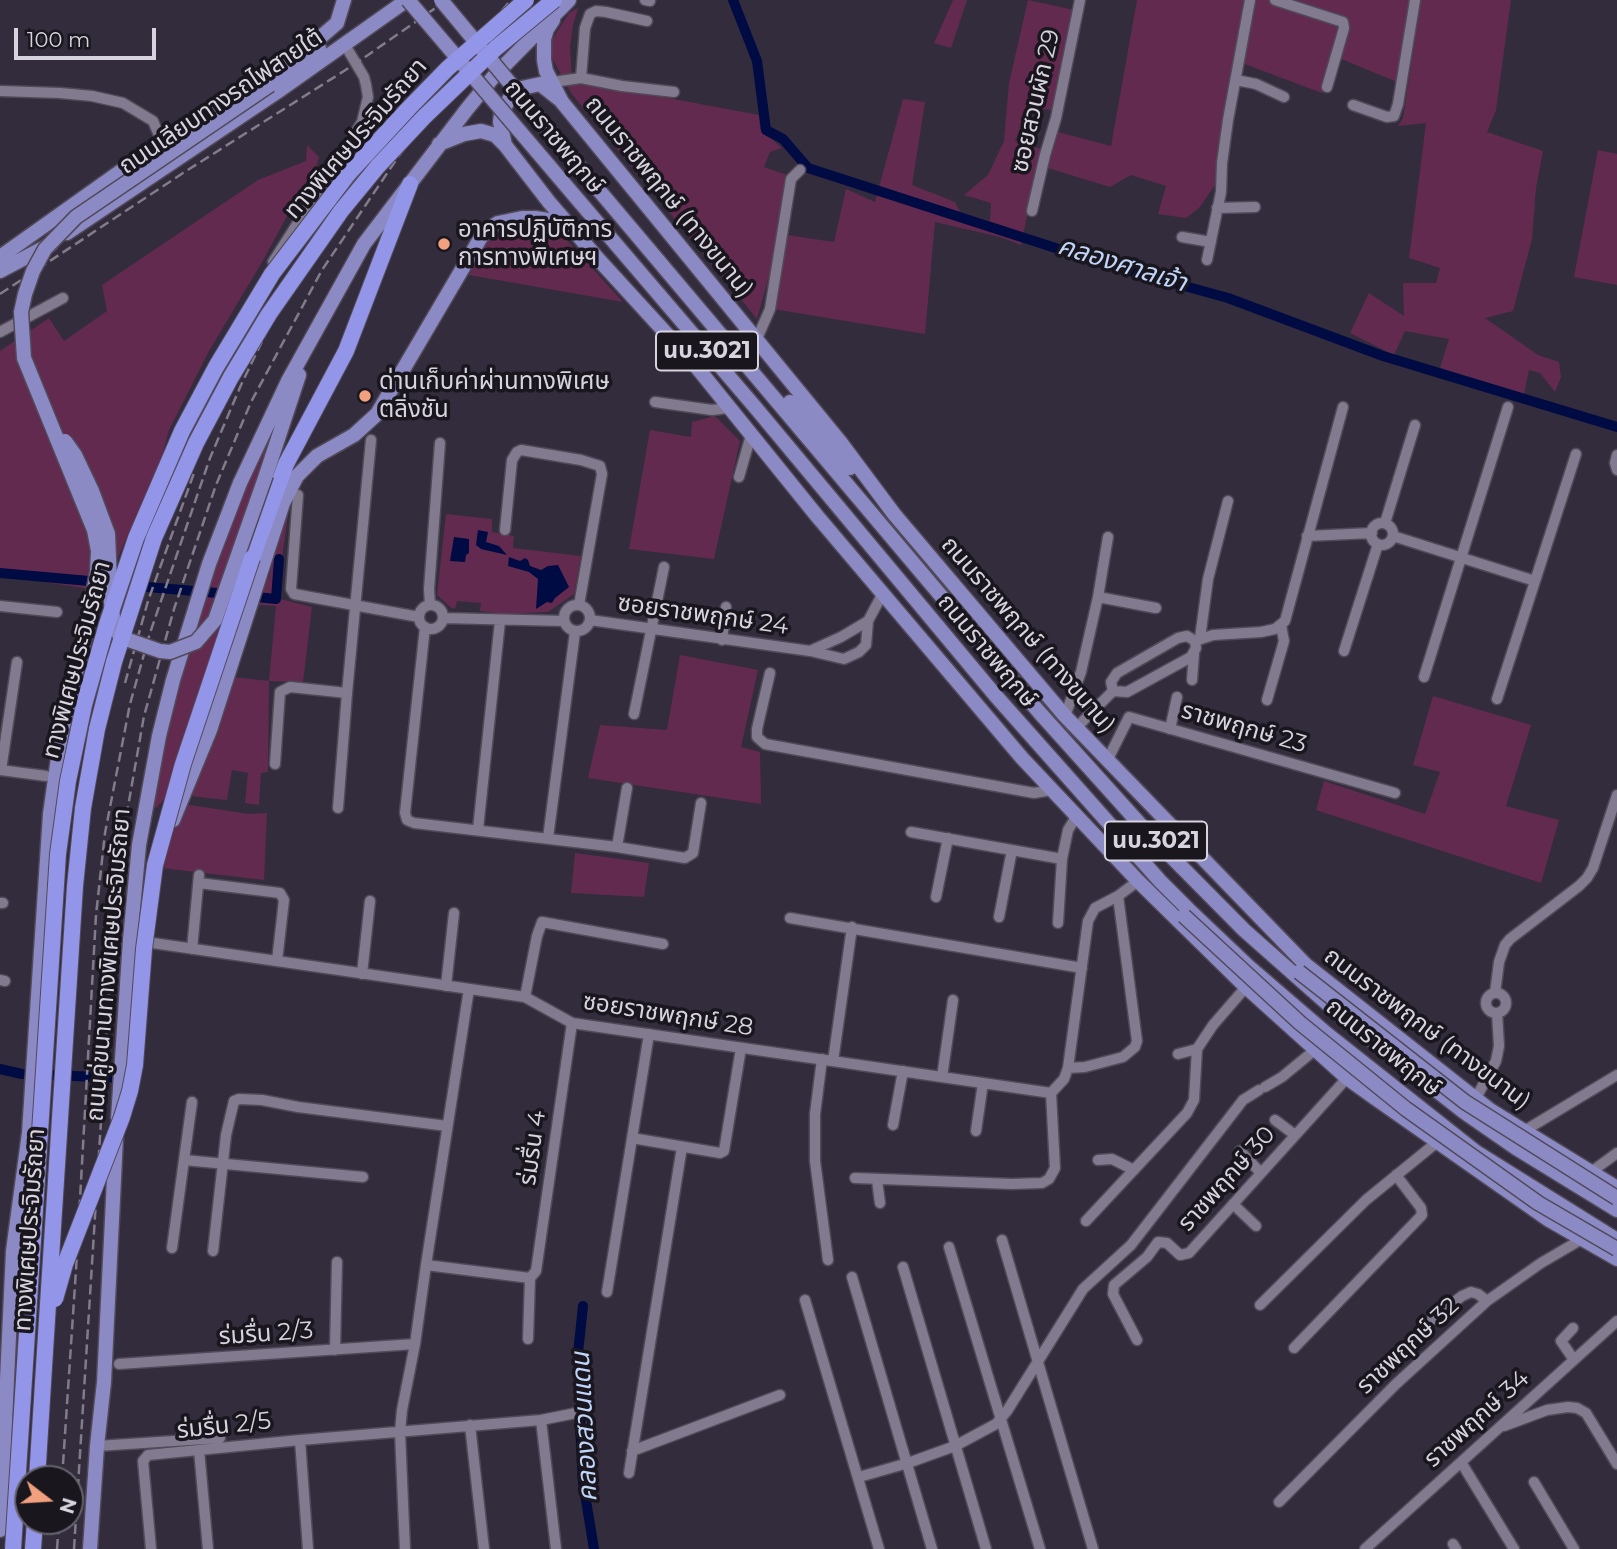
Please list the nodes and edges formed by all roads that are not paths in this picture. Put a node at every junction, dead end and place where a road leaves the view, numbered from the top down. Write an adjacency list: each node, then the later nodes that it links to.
1 (344, 0): 15 (main road, ถนนเลียบทางรถไฟสายใต้)
2 (407, 0): 13 (main road, ถนนเลียบทางรถไฟสายใต้); 63 (main road, ถนนราชพฤกษ์ / นบ.3021, bridge)
3 (441, 0): 17 (main road, ถนนราชพฤกษ์ / นบ.3021, bridge)
4 (453, 0): 17 (main road, bridge)
5 (526, 0): 254 (highway, ทางพิเศษประจิมรัถยา, bridge)
6 (645, 0): 12 (street)
7 (1080, 0): 35 (street, ซอยสวนผัก 29)
8 (1250, 0): 20 (street)
9 (1275, 0): 22 (street)
10 (1415, 0): 27 (street)
11 (562, 1): 21 (main road, ถนนราชพฤกษ์ (ทางขนาน)); 29 (main road, ถนนคู่ขนานทางพิเศษประจิมรัถยา); 227 (highway, ทางพิเศษประจิมรัถยา, bridge)
12 (650, 1)
13 (377, 21): 16 (main road, ถนนเลียบทางรถไฟสายใต้); 18 (main road)
14 (647, 21): 19 (street)
15 (337, 23): 18 (main road); 28 (main road, ถนนเลียบทางรถไฟสายใต้)
16 (345, 45): 37 (main road, ถนนเลียบทางรถไฟสายใต้); 66 (street)
17 (494, 62): 44 (main road, ถนนราชพฤกษ์ / นบ.3021, bridge)
18 (299, 66): 52 (main road, bridge)
19 (581, 78): 21 (street); 24 (street)
20 (1236, 80): 25 (street); 34 (street)
21 (553, 82): 26 (main road, ถนนราชพฤกษ์ (ทางขนาน))
22 (1327, 87)
23 (0, 91): 28 (street)
24 (674, 92)
25 (1284, 97)
26 (562, 102): 30 (main road); 46 (main road, ถนนราชพฤกษ์ (ทางขนาน))
27 (1353, 105)
28 (162, 142): 37 (main road, ถนนเลียบทางรถไฟสายใต้)
29 (439, 144): 30 (main road); 32 (main road, ถนนคู่ขนานทางพิเศษประจิมรัถยา)
30 (505, 145): 36 (main road, นบ.3021)
31 (800, 170): 46 (street)
32 (410, 184): 47 (main road, ถนนคู่ขนานทางพิเศษประจิมรัถยา); 227 (highway, bridge)
33 (1255, 207): 34 (street)
34 (1217, 208): 39 (street)
35 (1032, 211)
36 (567, 223): 51 (main road, นบ.3021); 133 (main road)
37 (51, 228): 40 (main road, ถนนเลียบทางรถไฟสายใต้); 42 (main road, ถนนเลียบทางรถไฟสายใต้)
38 (1182, 237): 39 (street)
39 (1210, 242): 41 (street)
40 (0, 257)
41 (1207, 260)
42 (0, 271)
43 (63, 298): 45 (street)
44 (717, 329): 64 (main road); 117 (main road, ถนนราชพฤกษ์ / นบ.3021)
45 (0, 332)
46 (756, 341): 64 (main road, ถนนราชพฤกษ์ (ทางขนาน))
47 (303, 353): 52 (main road, bridge); 133 (main road, ถนนคู่ขนานทางพิเศษประจิมรัถยา)
48 (655, 402): 51 (street)
49 (1343, 407): 69 (street)
50 (1508, 407): 73 (street)
51 (728, 408): 54 (main road, นบ.3021)
52 (49, 419): 252 (main road, bridge)
53 (1415, 425): 65 (street)
54 (751, 435): 60 (street); 76 (main road, นบ.3021)
55 (371, 440): 78 (street)
56 (440, 443): 79 (street)
57 (1576, 454): 75 (street)
58 (1617, 455): 59 (street)
59 (1617, 470)
60 (739, 477)
61 (298, 495): 78 (street)
62 (1228, 501): 95 (street)
63 (834, 503): 76 (main road); 137 (main road, ถนนราชพฤกษ์ / นบ.3021)
64 (894, 514): 109 (main road, ถนนราชพฤกษ์ (ทางขนาน) / นบ.3021)
65 (1385, 523): 68 (street); 70 (street)
66 (131, 529)
67 (505, 530): 80 (street)
68 (1372, 533): 69 (street); 72 (street)
69 (1307, 536): 91 (street)
70 (1393, 536): 72 (street); 73 (street)
71 (1108, 537): 77 (street)
72 (1378, 544): 97 (street)
73 (1462, 558): 75 (street); 101 (street)
74 (664, 567): 92 (street)
75 (1535, 581): 106 (street)
76 (879, 588): 89 (street, ซอยราชพฤกษ์ 24); 118 (main road, นบ.3021)
77 (1098, 597): 83 (street); 109 (street)
78 (356, 604): 90 (street); 104 (street)
79 (430, 605): 85 (street); 90 (street)
80 (579, 605): 86 (street, ซอยราชพฤกษ์ 24); 88 (street)
81 (0, 606): 84 (street)
82 (726, 607): 94 (street)
83 (1156, 608)
84 (57, 612)
85 (443, 618): 87 (street); 90 (street)
86 (590, 620): 92 (street, ซอยราชพฤกษ์ 24); 93 (street, ซอยราชพฤกษ์ 24)
87 (500, 621): 88 (street); 125 (street)
88 (564, 621): 93 (street)
89 (869, 621): 96 (street, ซอยราชพฤกษ์ 24); 96 (street, ซอยราชพฤกษ์ 24)
90 (422, 622): 125 (street)
91 (1281, 625): 95 (street); 107 (street)
92 (650, 629): 94 (street, ซอยราชพฤกษ์ 24); 108 (street)
93 (575, 632): 127 (street)
94 (722, 640): 96 (street, ซอยราชพฤกษ์ 24)
95 (1197, 640): 98 (street); 103 (street)
96 (810, 651)
97 (1344, 651)
98 (1194, 654): 102 (street); 103 (street)
99 (17, 662): 114 (street)
100 (769, 673): 118 (street)
101 (1424, 677)
102 (1192, 680)
103 (1113, 691): 110 (street)
104 (347, 693): 113 (street); 122 (street)
105 (1177, 697): 111 (street)
106 (1497, 699)
107 (1267, 700)
108 (634, 714)
109 (1065, 716): 110 (main road, ถนนราชพฤกษ์ (ทางขนาน) / นบ.3021)
110 (1076, 728): 112 (main road, ถนนราชพฤกษ์ (ทางขนาน) / นบ.3021)
111 (1170, 729): 112 (street, ราชพฤกษ์ 23); 119 (street, ราชพฤกษ์ 23)
112 (1107, 761): 148 (main road, ถนนราชพฤกษ์ (ทางขนาน) / นบ.3021)
113 (275, 764)
114 (1, 770): 115 (street)
115 (46, 776)
116 (627, 788): 129 (street)
117 (1108, 789): 148 (main road); 189 (main road, ถนนราชพฤกษ์ / นบ.3021)
118 (1052, 790): 123 (main road, นบ.3021)
119 (1395, 793)
120 (1617, 796): 124 (street)
121 (701, 803): 129 (street)
122 (338, 808)
123 (1080, 821): 131 (street); 132 (main road, นบ.3021)
124 (1612, 825): 169 (street)
125 (478, 830): 127 (street)
126 (911, 832): 128 (street)
127 (548, 838): 129 (street)
128 (948, 838): 130 (street); 135 (street)
129 (617, 847)
130 (1012, 850): 131 (street); 139 (street)
131 (1062, 859): 141 (street)
132 (1141, 878): 134 (street); 137 (main road); 151 (main road, นบ.3021)
133 (134, 896): 143 (main road, ถนนคู่ขนานทางพิเศษประจิมรัถยา)
134 (1118, 896): 147 (street); 162 (street)
135 (936, 897)
136 (370, 901): 149 (street)
137 (1186, 913): 195 (main road, ถนนราชพฤกษ์ / นบ.3021); 208 (main road, bridge)
138 (454, 914): 150 (street)
139 (999, 917)
140 (790, 918): 142 (street)
141 (1058, 923)
142 (852, 927): 147 (street); 161 (street)
143 (130, 940): 145 (street, ซอยราชพฤกษ์ 28); 240 (main road, ถนนคู่ขนานทางพิเศษประจิมรัถยา)
144 (663, 944): 153 (street)
145 (192, 949): 146 (street, ซอยราชพฤกษ์ 28); 146 (street)
146 (277, 961): 149 (street, ซอยราชพฤกษ์ 28)
147 (1082, 968): 162 (street)
148 (1302, 968): 169 (main road, ถนนราชพฤกษ์ (ทางขนาน) / นบ.3021); 196 (main road, bridge)
149 (362, 974): 150 (street, ซอยราชพฤกษ์ 28)
150 (446, 986): 152 (street, ซอยราชพฤกษ์ 28)
151 (1246, 987): 158 (street); 159 (main road, นบ.3021)
152 (469, 989): 153 (street, ซอยราชพฤกษ์ 28); 174 (street)
153 (525, 997): 155 (street, ซอยราชพฤกษ์ 28)
154 (953, 1000): 165 (street)
155 (572, 1023): 156 (street, ซอยราชพฤกษ์ 28); 214 (street, ร่มรื่น 4)
156 (649, 1034): 157 (street, ซอยราชพฤกษ์ 28); 178 (street)
157 (741, 1048): 161 (street, ซอยราชพฤกษ์ 28); 180 (street)
158 (1197, 1049): 160 (street); 186 (street)
159 (1316, 1049): 166 (main road, นบ.3021); 229 (street)
160 (1178, 1054)
161 (827, 1060): 163 (street, ซอยราชพฤกษ์ 28); 209 (street)
162 (1068, 1068): 168 (street)
163 (902, 1071): 165 (street, ซอยราชพฤกษ์ 28); 173 (street)
164 (1617, 1075): 176 (street)
165 (942, 1077): 167 (street, ซอยราชพฤกษ์ 28)
166 (1347, 1077): 177 (street, ราชพฤกษ์ 30); 179 (main road, นบ.3021)
167 (983, 1083): 168 (street, ซอยราชพฤกษ์ 28); 175 (street)
168 (1051, 1093): 193 (street)
169 (1476, 1098): 171 (main road, ถนนราชพฤกษ์ (ทางขนาน))
170 (192, 1101): 183 (street)
171 (1490, 1110): 176 (main road, ถนนราชพฤกษ์ (ทางขนาน)); 189 (main road)
172 (1275, 1120): 177 (street)
173 (893, 1125)
174 (447, 1126): 185 (street); 211 (street)
175 (976, 1131)
176 (1524, 1131): 188 (main road, ถนนราชพฤกษ์ (ทางขนาน))
177 (1295, 1135): 187 (street, ราชพฤกษ์ 30)
178 (632, 1138): 180 (street); 215 (street)
179 (1436, 1143): 190 (street); 202 (main road, นบ.3021)
180 (682, 1147): 243 (street)
181 (1240, 1151): 187 (street)
182 (1617, 1153): 188 (street)
183 (184, 1160): 185 (street); 206 (street)
184 (1098, 1160): 186 (street)
185 (222, 1164): 191 (street); 207 (street)
186 (1135, 1170): 200 (street)
187 (1261, 1172): 198 (street, ราชพฤกษ์ 30)
188 (1591, 1172): 194 (main road, ถนนราชพฤกษ์ (ทางขนาน))
189 (1558, 1173): 199 (main road, ถนนราชพฤกษ์ / นบ.3021)
190 (1396, 1175): 218 (street); 225 (street)
191 (363, 1177)
192 (855, 1178): 193 (street)
193 (877, 1180): 197 (street)
194 (1617, 1188)
195 (1534, 1190): 204 (main road, ถนนราชพฤกษ์ / นบ.3021); 208 (main road)
196 (1617, 1198)
197 (880, 1203)
198 (1233, 1204): 201 (street); 223 (street, ราชพฤกษ์ 30)
199 (1617, 1210)
200 (1086, 1222)
201 (1256, 1226)
202 (1582, 1239): 208 (main road, นบ.3021); 217 (street, ราชพฤกษ์ 32)
203 (1002, 1240): 229 (street)
204 (1617, 1240)
205 (949, 1247): 233 (street)
206 (172, 1248)
207 (213, 1251)
208 (1616, 1255)
209 (828, 1260)
210 (337, 1262): 226 (street)
211 (426, 1265): 214 (street); 224 (street)
212 (903, 1266): 241 (street)
213 (852, 1277): 245 (street)
214 (530, 1278): 222 (street, ร่มรื่น 4)
215 (607, 1292)
216 (805, 1300): 249 (street)
217 (1487, 1301): 219 (street); 251 (street, ราชพฤกษ์ 32)
218 (1259, 1306)
219 (1430, 1321)
220 (1617, 1321): 228 (street, ราชพฤกษ์ 34)
221 (1573, 1328): 228 (street)
222 (528, 1339)
223 (1137, 1340)
224 (415, 1344): 226 (street, ร่มรื่น 2/3); 237 (street)
225 (1294, 1348)
226 (335, 1350): 230 (street, ร่มรื่น 2/3)
227 (45, 1351): 247 (highway, ทางพิเศษประจิมรัถยา)
228 (1574, 1360): 236 (street, ราชพฤกษ์ 34)
229 (1037, 1363): 233 (street); 266 (street)
230 (119, 1364)
231 (780, 1395): 243 (street)
232 (576, 1413): 234 (street, ร่มรื่น 2/5)
233 (1001, 1419): 241 (street); 265 (street)
234 (541, 1420): 235 (street, ร่มรื่น 2/5); 261 (street)
235 (470, 1425): 237 (street, ร่มรื่น 2/5); 260 (street)
236 (1498, 1428): 244 (street, ราชพฤกษ์ 34); 246 (street)
237 (400, 1432): 239 (street, ร่มรื่น 2/5); 259 (street)
238 (220, 1438): 240 (street)
239 (300, 1440): 242 (street, ร่มรื่น 2/5); 258 (street)
240 (97, 1446): 255 (main road, ถนนคู่ขนานทางพิเศษประจิมรัถยา)
241 (955, 1446): 245 (street); 264 (street)
242 (199, 1450): 256 (street, ร่มรื่น 2/5); 257 (street)
243 (632, 1451): 248 (street)
244 (1461, 1462): 267 (street, ราชพฤกษ์ 34); 268 (street)
245 (908, 1463): 249 (street); 263 (street)
246 (1617, 1464)
247 (38, 1465)
248 (629, 1473)
249 (859, 1477): 262 (street)
250 (1534, 1482): 269 (street)
251 (1279, 1502)
252 (1, 1513): 253 (main road)
253 (0, 1530)
254 (13, 1549)
255 (90, 1549)
256 (151, 1549)
257 (208, 1549)
258 (308, 1549)
259 (405, 1549)
260 (484, 1549)
261 (556, 1549)
262 (878, 1549)
263 (932, 1549)
264 (986, 1549)
265 (1040, 1549)
266 (1093, 1549)
267 (1365, 1549)
268 (1514, 1549)
269 (1574, 1549)

